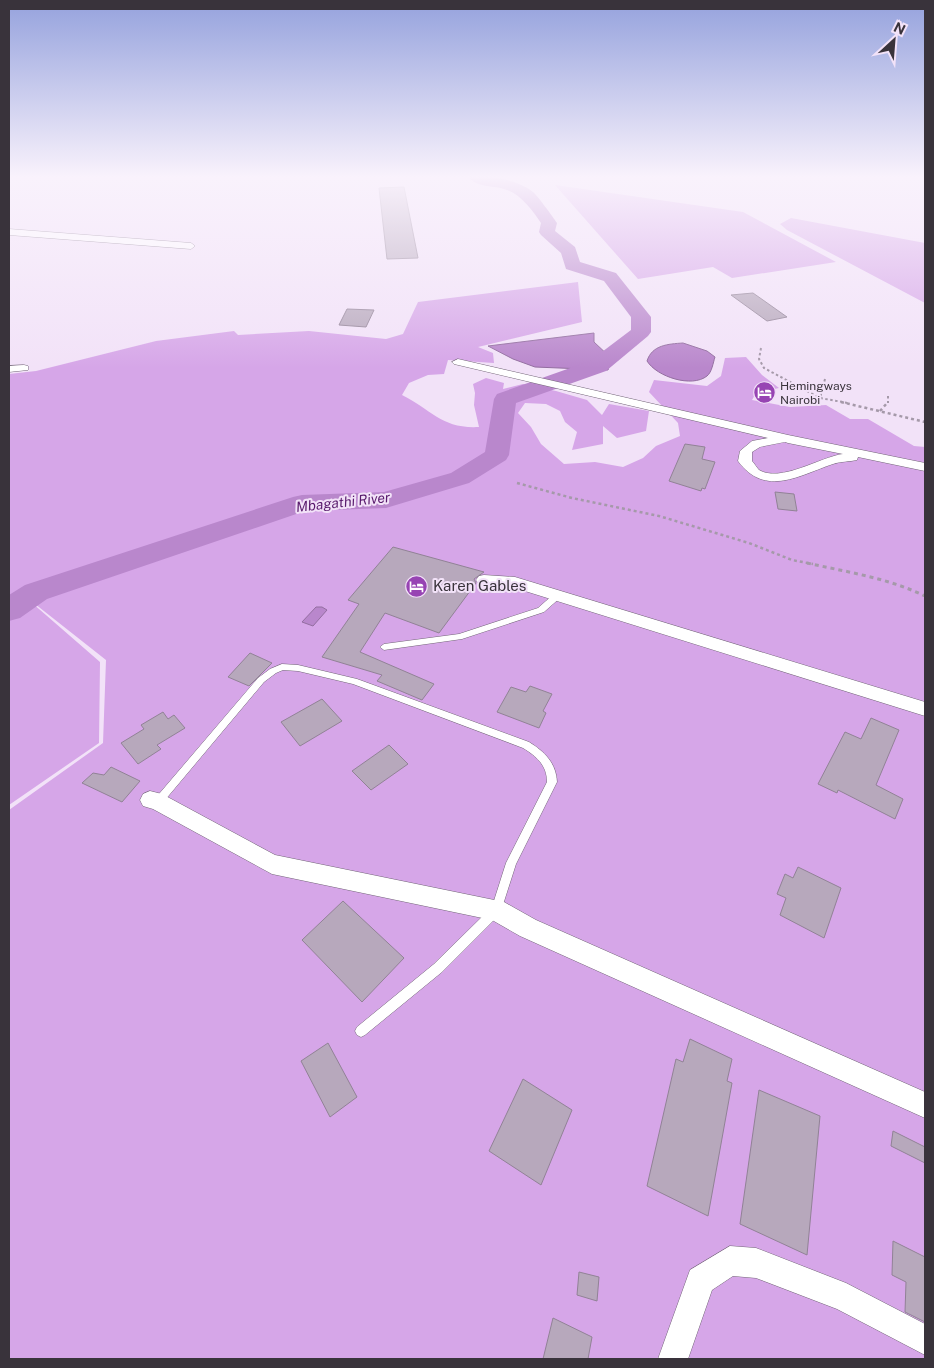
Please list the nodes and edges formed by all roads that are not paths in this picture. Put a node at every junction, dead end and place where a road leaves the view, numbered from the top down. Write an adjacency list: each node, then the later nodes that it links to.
1 (111, 240): 2 (street)
2 (191, 246)
3 (458, 362): 6 (street)
4 (24, 368): 5 (street)
5 (9, 369)
6 (788, 439): 7 (street); 7 (street)
7 (865, 455): 8 (street)
8 (925, 467)
9 (484, 580): 10 (street)
10 (558, 595): 11 (lane); 12 (street)
11 (384, 647)
12 (925, 710)
13 (153, 800): 14 (street); 14 (lane)
14 (496, 910): 15 (lane); 16 (street)
15 (361, 1031)
16 (925, 1105)
17 (925, 1340): 18 (street)
18 (673, 1359)

